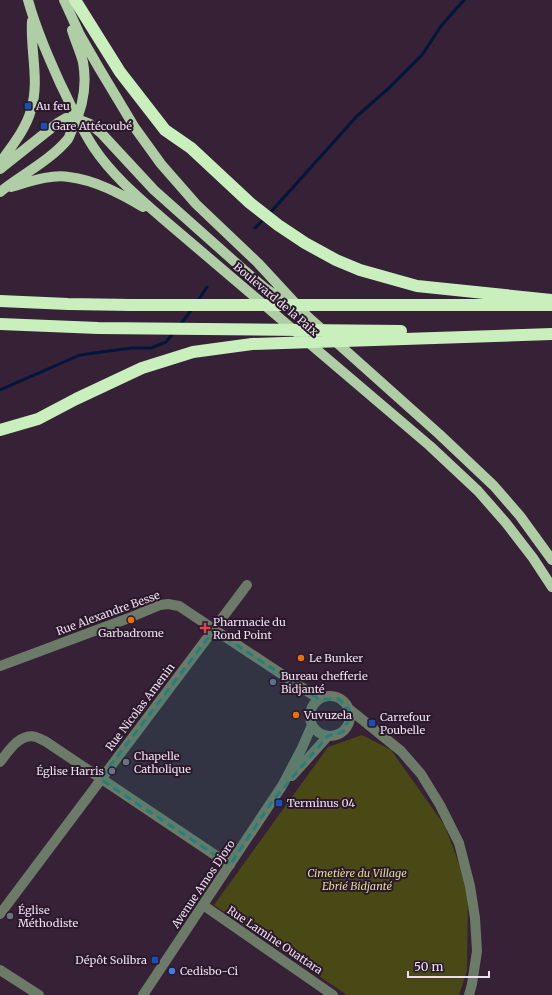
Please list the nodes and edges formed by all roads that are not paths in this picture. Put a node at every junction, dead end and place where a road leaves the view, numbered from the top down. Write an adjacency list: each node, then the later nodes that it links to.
1 (28, 0): 4 (main road, Boulevard de la Paix)
2 (63, 0): 5 (main road, Boulevard de la Paix); 13 (main road, Boulevard de la Paix)
3 (75, 0): 10 (highway)
4 (32, 17): 5 (main road, Boulevard de la Paix); 6 (main road)
5 (77, 119): 7 (main road); 8 (main road, Boulevard de la Paix); 9 (main road, Boulevard de la Paix); 13 (main road, Boulevard de la Paix)
6 (0, 163)
7 (0, 169)
8 (2, 190): 9 (main road)
9 (162, 218): 19 (main road, Boulevard de la Paix)
10 (552, 300)
11 (0, 301): 12 (highway, bridge)
12 (552, 306)
13 (307, 316): 17 (main road, Boulevard de la Paix)
14 (0, 324): 15 (highway, bridge)
15 (552, 334): 16 (highway, bridge)
16 (0, 430)
17 (552, 560)
18 (247, 585): 20 (street, Rue Nicolas Amenin)
19 (552, 587)
20 (214, 630): 21 (street, Rue Alexandre Besse); 22 (street, Rue Alexandre Besse); 27 (street, Rue Nicolas Amenin)
21 (0, 666)
22 (319, 699): 23 (street); 24 (street)
23 (349, 709): 25 (street); 36 (street)
24 (312, 725): 25 (street); 28 (street, Avenue Amos Djoro)
25 (328, 736): 28 (street, Avenue Amos Djoro)
26 (0, 762): 27 (street)
27 (100, 779): 29 (street); 31 (street, Rue Nicolas Amenin)
28 (282, 786): 29 (street, Avenue Amos Djoro)
29 (230, 865): 30 (street, Avenue Amos Djoro)
30 (203, 905): 34 (street, Avenue Amos Djoro); 35 (street, Rue Lamine Ouattara)
31 (0, 914)
32 (0, 970): 33 (street)
33 (39, 995)
34 (143, 995)
35 (334, 995)
36 (469, 995)

